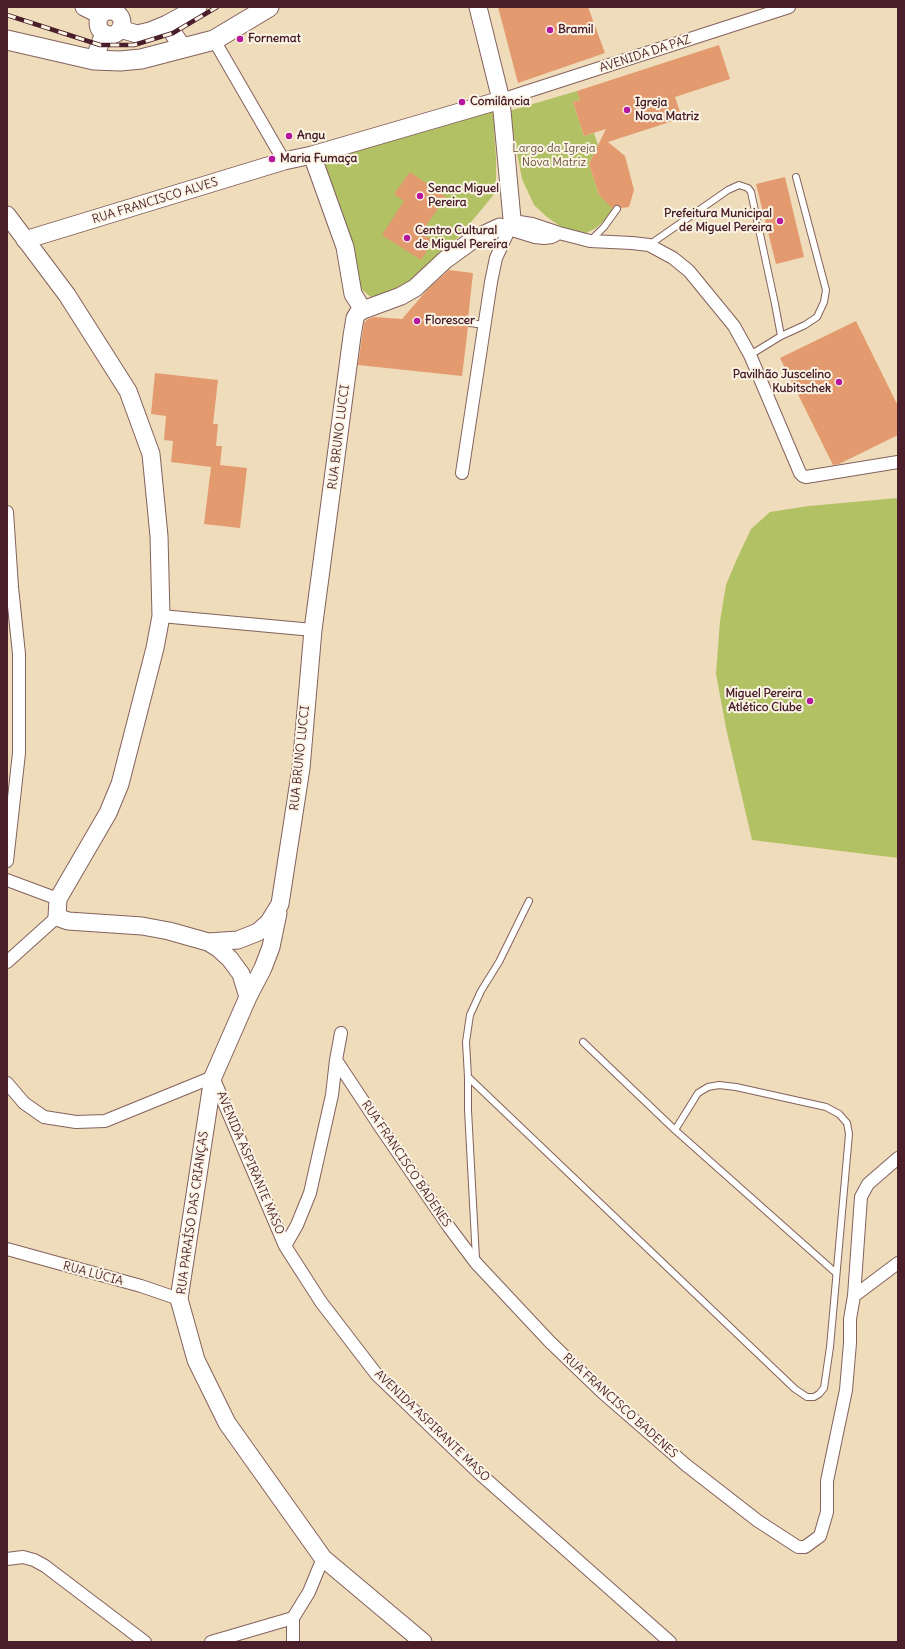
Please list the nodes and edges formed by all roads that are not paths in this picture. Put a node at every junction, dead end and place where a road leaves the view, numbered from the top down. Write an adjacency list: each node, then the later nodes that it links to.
1 (84, 7): 6 (street)
2 (198, 7): 7 (street)
3 (269, 7): 11 (main road)
4 (478, 7): 14 (street)
5 (789, 7): 14 (street, AVENIDA DA PAZ)
6 (109, 11): 8 (street); 9 (street)
7 (167, 24): 8 (street); 12 (street)
8 (120, 29): 9 (street)
9 (104, 33): 13 (street)
10 (7, 40): 13 (main road)
11 (214, 40): 12 (main road); 16 (street)
12 (183, 48): 13 (main road)
13 (94, 60)
14 (498, 101): 15 (street, RUA FRANCISCO ALVES); 20 (street)
15 (312, 155): 16 (street, RUA FRANCISCO ALVES); 24 (street)
16 (284, 161): 21 (street, RUA FRANCISCO ALVES)
17 (796, 178): 27 (lane)
18 (617, 209): 22 (lane)
19 (7, 215): 21 (street)
20 (508, 225): 22 (street); 24 (street); 26 (street)
21 (25, 240): 32 (street)
22 (590, 241): 23 (street)
23 (649, 246): 27 (lane); 28 (street)
24 (363, 310): 33 (street, RUA BRUNO LUCCI)
25 (470, 323): 26 (lane)
26 (484, 325): 30 (street)
27 (781, 336): 28 (lane)
28 (750, 354): 29 (street)
29 (898, 462)
30 (462, 473)
31 (7, 512): 34 (street)
32 (161, 616): 33 (street); 36 (street)
33 (313, 630): 38 (street, RUA BRUNO LUCCI)
34 (7, 861)
35 (7, 880): 36 (street)
36 (58, 899): 39 (street)
37 (529, 901): 47 (lane)
38 (280, 904): 40 (street, RUA BRUNO LUCCI); 42 (street, RUA PARAÍSO DAS CRIANÇAS)
39 (57, 918): 40 (street, RUA BRUNO LUCCI); 41 (street)
40 (208, 942): 42 (street)
41 (7, 962)
42 (248, 997): 46 (street, RUA PARAÍSO DAS CRIANÇAS)
43 (341, 1033): 45 (street)
44 (584, 1042): 49 (lane)
45 (336, 1060): 51 (street); 53 (street, RUA FRANCISCO BADENES)
46 (213, 1077): 48 (street); 51 (street, AVENIDA ASPIRANTE MASO); 57 (street, RUA PARAÍSO DAS CRIANÇAS)
47 (468, 1077): 53 (lane); 55 (lane)
48 (7, 1083)
49 (675, 1130): 55 (lane); 55 (lane)
50 (898, 1158): 56 (street, RUA FRANCISCO BADENES)
51 (285, 1246): 65 (street, AVENIDA ASPIRANTE MASO)
52 (7, 1249): 57 (street, RUA LÚCIA)
53 (476, 1262): 56 (street, RUA FRANCISCO BADENES)
54 (898, 1263): 56 (street)
55 (836, 1273)
56 (854, 1296)
57 (179, 1299): 58 (street, RUA PARAÍSO DAS CRIANÇAS)
58 (323, 1558): 60 (street); 64 (street, RUA PARAÍSO DAS CRIANÇAS)
59 (7, 1559): 61 (street)
60 (293, 1618): 62 (street); 63 (street)
61 (145, 1642)
62 (211, 1642)
63 (293, 1642)
64 (423, 1642)
65 (670, 1642)

